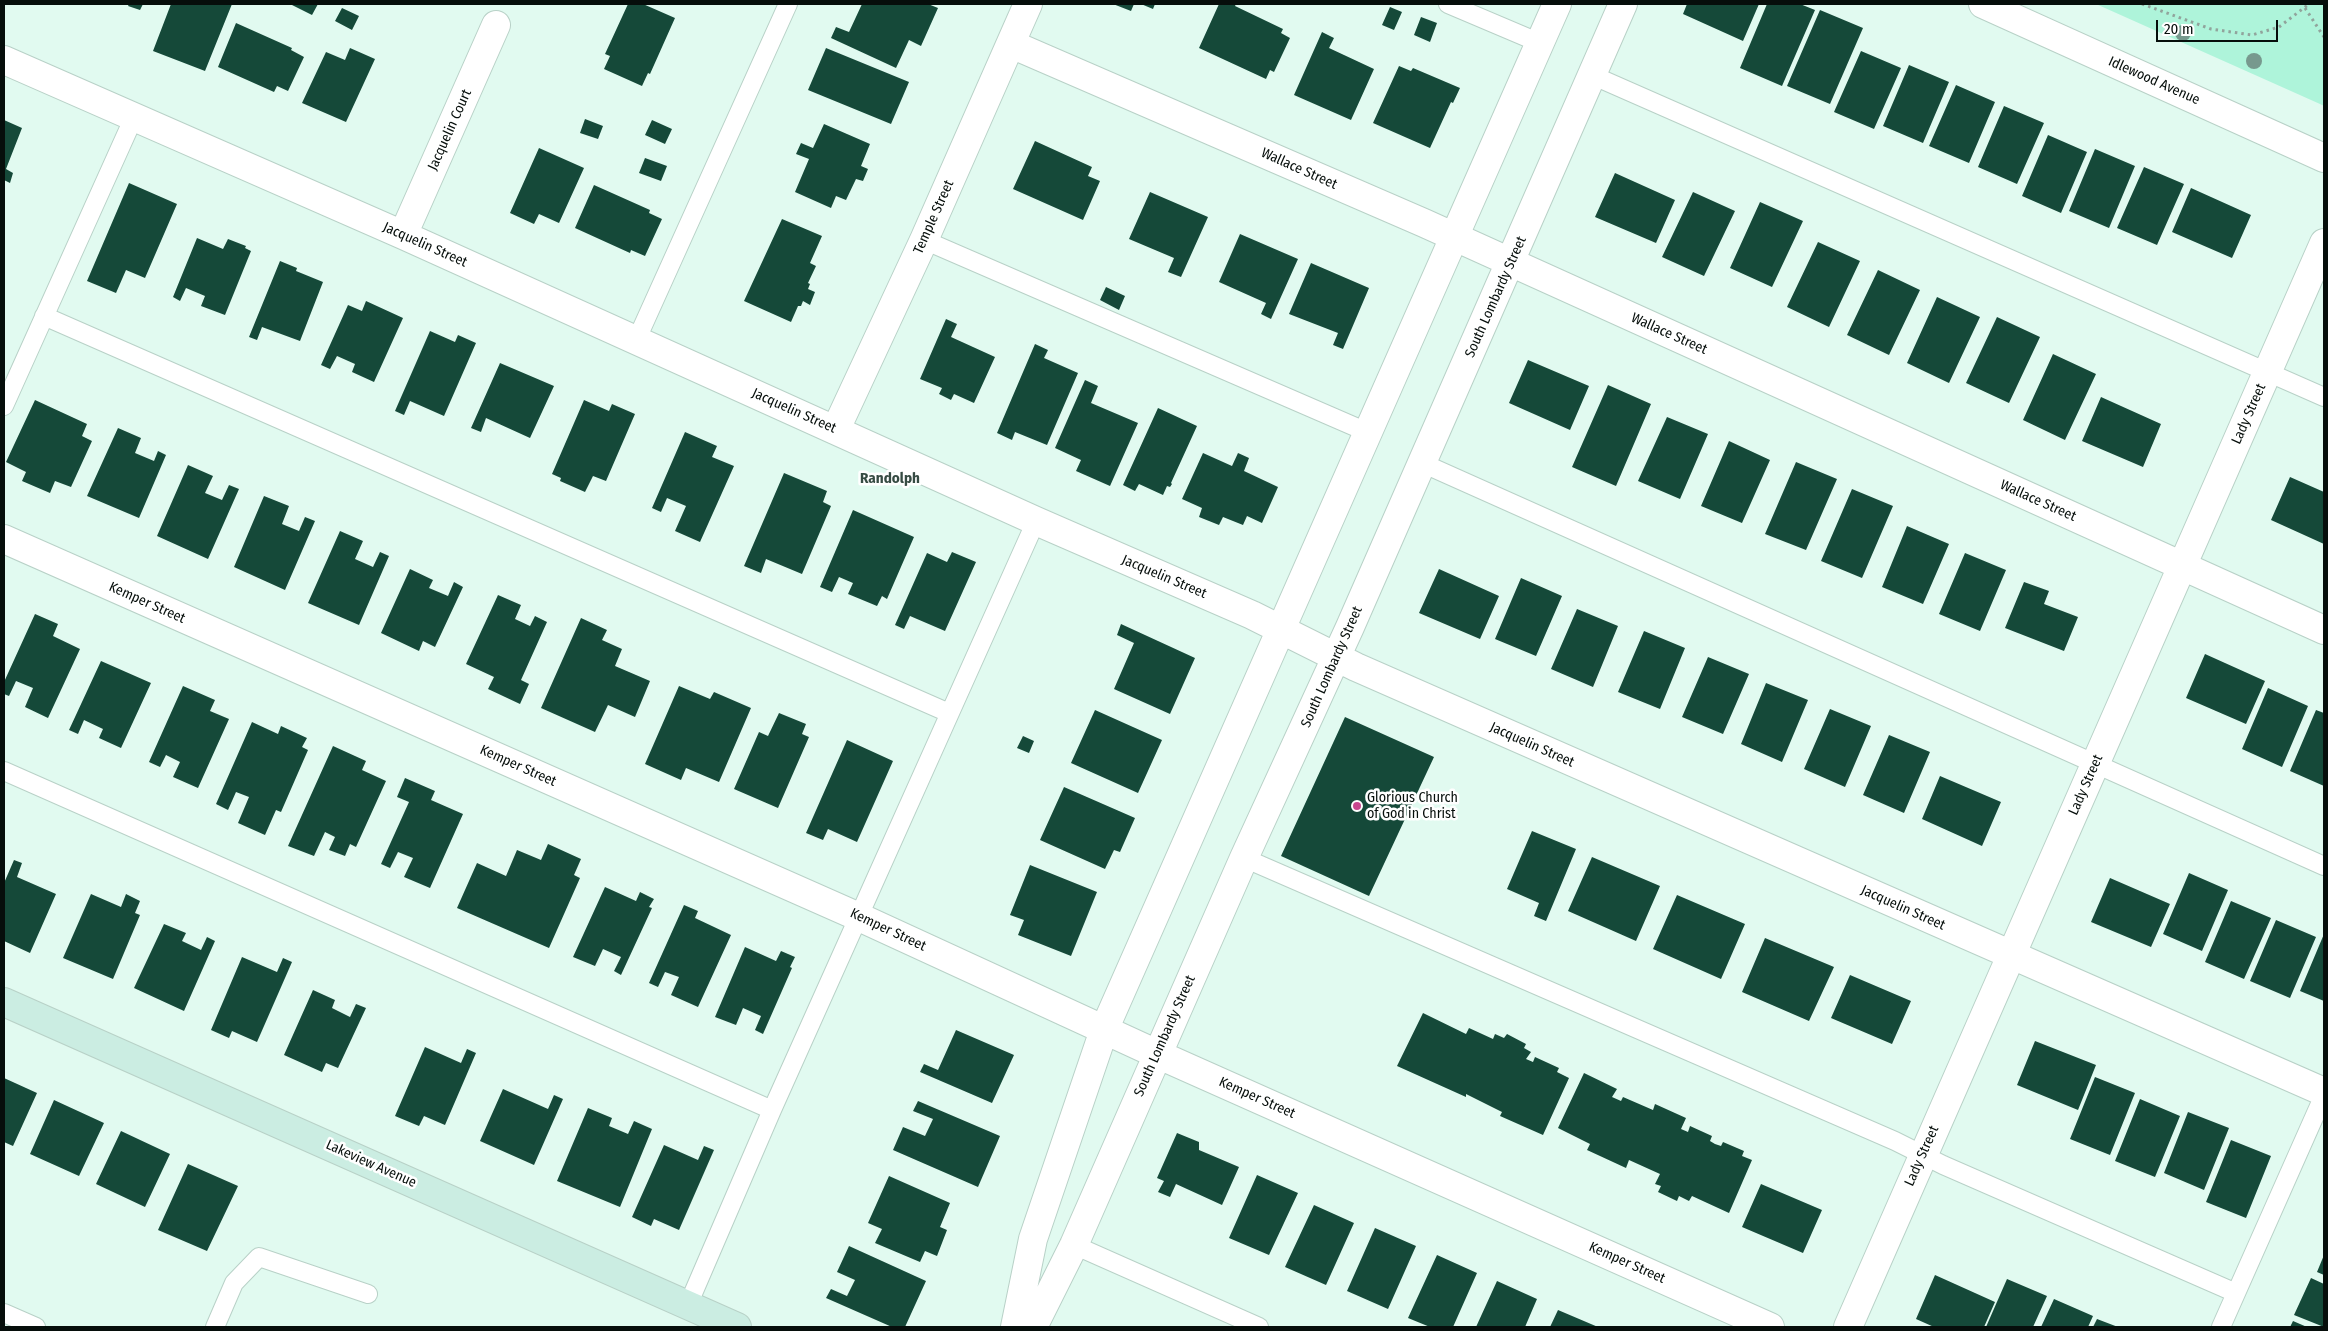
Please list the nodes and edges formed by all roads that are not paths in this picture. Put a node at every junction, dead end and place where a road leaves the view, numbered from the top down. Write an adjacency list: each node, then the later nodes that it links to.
1 (788, 4): 20 (lane)
2 (1028, 4): 9 (street, Temple Street)
3 (1448, 4): 8 (lane)
4 (1557, 4): 8 (street)
5 (1624, 4): 11 (street, South Lombardy Street)
6 (1983, 4): 13 (street, Idlewood Avenue)
7 (496, 25): 14 (street, Jacquelin Court)
8 (1540, 43): 15 (street)
9 (1011, 44): 15 (street, Wallace Street); 16 (street, Temple Street)
10 (4, 60): 12 (street, Jacquelin Street)
11 (1594, 76): 18 (street, South Lombardy Street); 21 (lane)
12 (134, 117): 14 (street, Jacquelin Street); 19 (lane)
13 (2324, 158)
14 (403, 235): 20 (street, Jacquelin Street)
15 (1454, 237): 18 (street, Wallace Street); 25 (street)
16 (924, 240): 24 (street, Temple Street); 25 (lane)
17 (2324, 243): 21 (street, Lady Street)
18 (1511, 263): 26 (street, South Lombardy Street); 29 (street, Wallace Street)
19 (44, 316): 23 (lane); 33 (lane)
20 (636, 342): 24 (street, Jacquelin Street)
21 (2267, 373): 22 (lane); 29 (street, Lady Street)
22 (2324, 398)
23 (4, 406)
24 (836, 429): 27 (street, Jacquelin Street)
25 (1367, 432): 30 (street)
26 (1422, 463): 32 (street, South Lombardy Street); 34 (lane)
27 (1036, 521): 30 (street, Jacquelin Street); 33 (lane)
28 (4, 540): 38 (street, Kemper Street)
29 (2182, 567): 31 (street, Wallace Street); 34 (street, Lady Street)
30 (1281, 629): 32 (street, Jacquelin Street); 41 (street)
31 (2324, 630)
32 (1336, 657): 36 (street, South Lombardy Street); 39 (street, Jacquelin Street)
33 (949, 713): 38 (lane)
34 (2096, 764): 37 (lane); 39 (street, Lady Street)
35 (4, 771): 44 (lane)
36 (1244, 858): 42 (street, South Lombardy Street); 45 (lane)
37 (2324, 866)
38 (859, 917): 41 (street, Kemper Street); 44 (lane)
39 (2011, 956): 43 (street, Jacquelin Street); 45 (street, Lady Street)
40 (4, 1002): 49 (street, Lakeview Avenue)
41 (1104, 1030): 42 (street, Kemper Street); 54 (street)
42 (1156, 1054): 46 (street, South Lombardy Street); 57 (street, Kemper Street)
43 (2324, 1093): 47 (lane)
44 (772, 1110): 49 (lane)
45 (1923, 1154): 47 (lane); 58 (street, Lady Street)
46 (1074, 1245): 55 (street, South Lombardy Street); 56 (lane)
47 (2236, 1293): 59 (lane)
48 (368, 1294): 52 (lane)
49 (688, 1305): 53 (street, Lakeview Avenue)
50 (4, 1313): 51 (lane)
51 (36, 1327)
52 (215, 1327)
53 (737, 1327)
54 (1015, 1327)
55 (1034, 1327)
56 (1259, 1327)
57 (1770, 1327)
58 (1848, 1327)
59 (2221, 1327)

